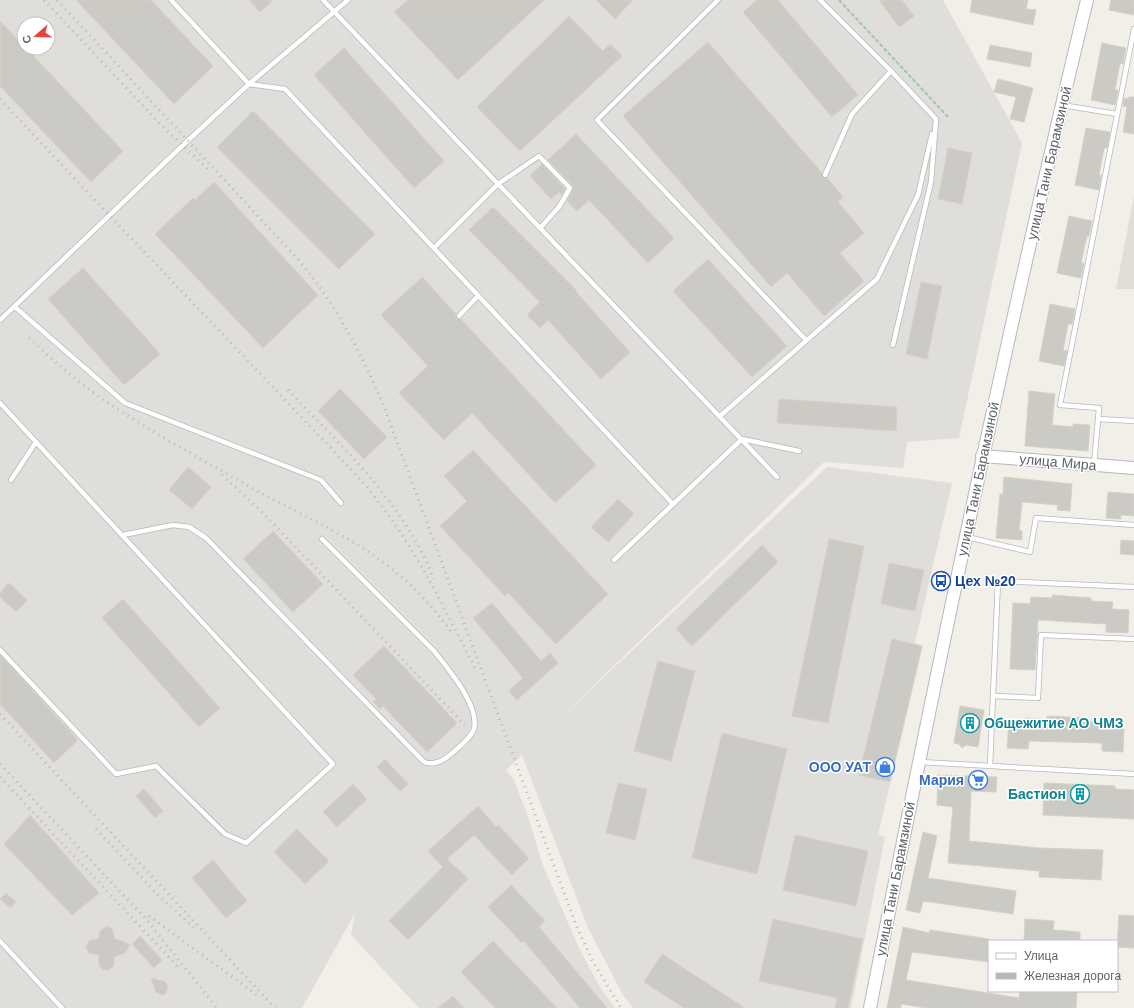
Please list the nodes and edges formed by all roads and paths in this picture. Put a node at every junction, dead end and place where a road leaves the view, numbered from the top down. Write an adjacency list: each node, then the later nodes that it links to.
1 (171, 0): 11 (lane)
2 (323, 0): 8 (lane)
3 (348, 0): 8 (lane)
4 (718, 0): 24 (lane)
5 (820, 0): 10 (lane)
6 (838, 0): 14 (path)
7 (1087, 0): 12 (street, улица Тани Барамзиной)
8 (334, 13): 11 (lane); 17 (lane)
9 (1134, 29): 13 (lane)
10 (891, 71): 15 (lane); 16 (lane)
11 (249, 84): 19 (lane); 21 (lane)
12 (1062, 106): 13 (lane); 33 (street, улица Тани Барамзиной)
13 (1117, 114): 28 (lane)
14 (948, 117)
15 (936, 119): 24 (lane); 25 (lane)
16 (825, 175)
17 (498, 184): 18 (lane); 18 (lane); 19 (lane)
18 (540, 228): 27 (lane)
19 (434, 248): 20 (lane)
20 (478, 296): 22 (lane); 39 (lane)
21 (15, 307): 23 (lane); 38 (lane)
22 (458, 316)
23 (0, 320)
24 (806, 340): 27 (lane)
25 (893, 344)
26 (0, 403): 31 (lane)
27 (720, 416): 30 (lane)
28 (1098, 419): 29 (lane); 34 (lane)
29 (1134, 421)
30 (742, 439): 32 (lane); 36 (lane); 39 (lane)
31 (36, 442): 37 (lane); 41 (lane)
32 (799, 451)
33 (982, 456): 34 (street, улица Мира); 42 (street, улица Тани Барамзиной)
34 (1094, 465): 35 (street, улица Мира)
35 (1134, 468)
36 (777, 477)
37 (11, 480)
38 (341, 503)
39 (673, 504): 44 (lane)
40 (1134, 524): 42 (lane)
41 (123, 535): 43 (lane); 47 (lane)
42 (966, 537): 49 (street, улица Тани Барамзиной)
43 (322, 539)
44 (614, 560)
45 (1134, 587): 48 (lane)
46 (1134, 639): 48 (lane)
47 (0, 650)
48 (994, 696): 50 (lane)
49 (918, 762): 50 (lane); 54 (street, улица Тани Барамзиной)
50 (990, 765): 51 (lane)
51 (1134, 774)
52 (0, 941): 53 (lane)
53 (62, 1008)
54 (870, 1008)

